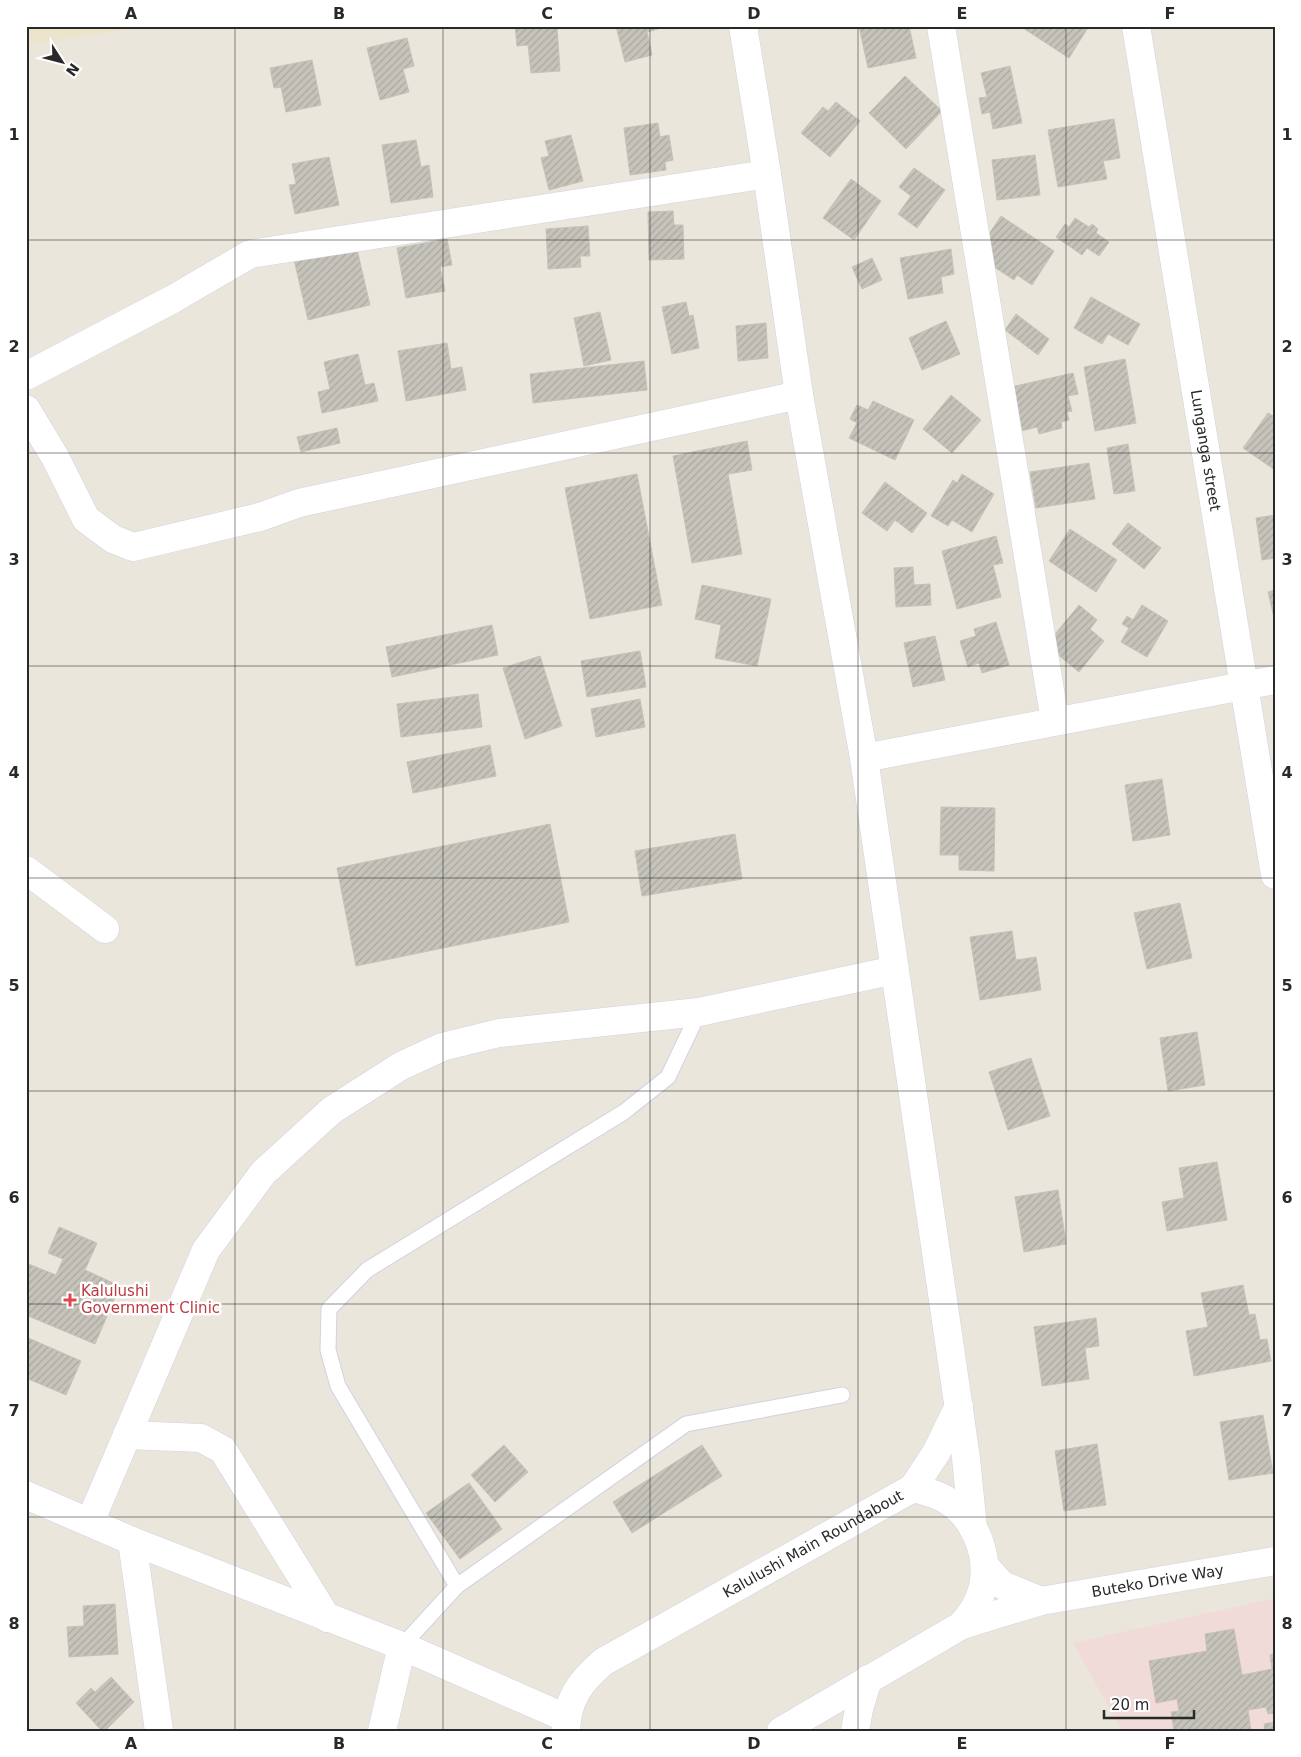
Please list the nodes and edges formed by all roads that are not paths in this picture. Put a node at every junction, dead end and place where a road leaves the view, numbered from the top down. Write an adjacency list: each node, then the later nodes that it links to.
1 (743, 26): 4 (street)
2 (941, 26): 10 (street)
3 (1136, 26): 9 (street, Lunganga street)
4 (767, 174): 5 (street); 6 (street)
5 (26, 376)
6 (800, 395): 7 (street); 11 (street)
7 (26, 409)
8 (1275, 680): 9 (street)
9 (1245, 685): 10 (street); 13 (street, Lunganga street)
10 (1054, 721): 11 (street)
11 (864, 758): 15 (street)
12 (26, 870): 14 (street)
13 (1275, 875)
14 (105, 929)
15 (895, 970): 16 (street); 18 (street)
16 (699, 1012): 19 (street); 27 (lane)
17 (842, 1395): 27 (lane)
18 (959, 1406): 20 (street); 23 (street)
19 (126, 1435): 22 (street); 29 (street)
20 (913, 1488): 23 (street, Kalulushi Main Roundabout); 33 (street, Kalulushi Main Roundabout)
21 (26, 1495): 22 (street)
22 (90, 1522): 24 (street)
23 (973, 1528): 26 (street, Kalulushi Main Roundabout)
24 (132, 1541): 29 (street); 35 (street)
25 (1275, 1561): 28 (street, Buteko Drive Way)
26 (985, 1566): 28 (street); 30 (street, Kalulushi Main Roundabout)
27 (456, 1586): 31 (lane)
28 (1041, 1601): 30 (street, Buteko Drive Way)
29 (327, 1618): 31 (street)
30 (962, 1625): 32 (street, Kalulushi Main Roundabout)
31 (402, 1646): 33 (street); 36 (street)
32 (868, 1680): 34 (street, Kalulushi Main Roundabout); 37 (street)
33 (566, 1725)
34 (784, 1730)
35 (159, 1731)
36 (382, 1731)
37 (854, 1731)

